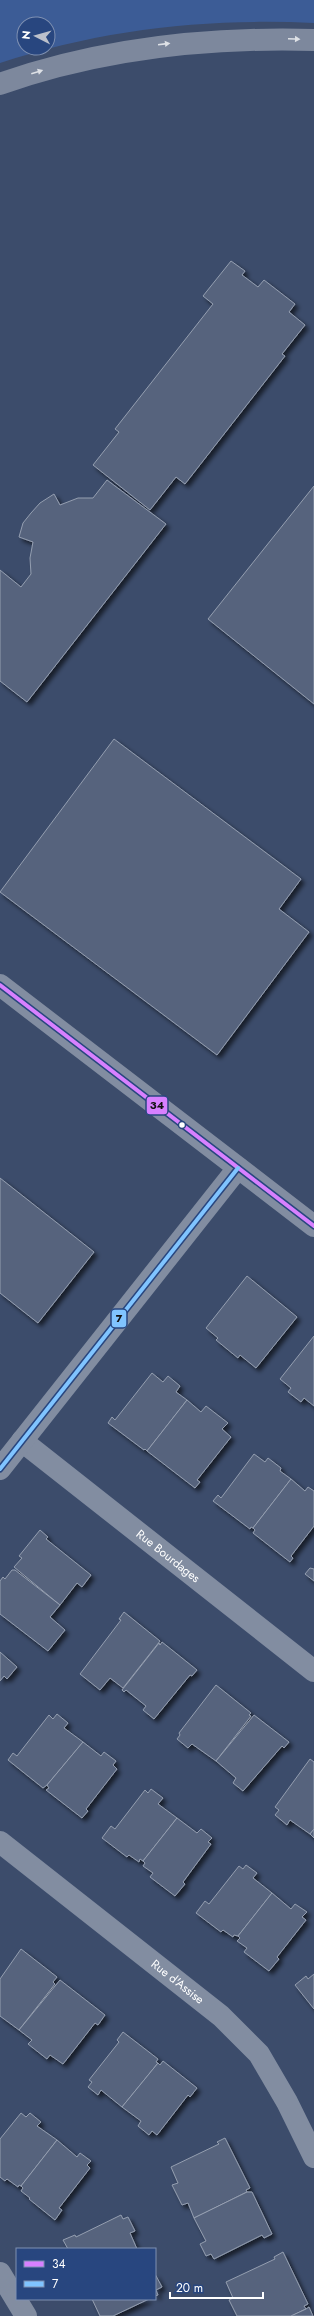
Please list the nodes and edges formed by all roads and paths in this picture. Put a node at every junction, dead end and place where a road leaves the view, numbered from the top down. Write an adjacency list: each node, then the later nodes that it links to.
1 (314, 40): 2 (main road, one-way to 1)
2 (0, 84)
3 (0, 985): 4 (street)
4 (238, 1168): 5 (street); 6 (street)
5 (314, 1226)
6 (22, 1441): 7 (street); 8 (street, Rue Bourdages)
7 (0, 1469)
8 (314, 1671)
9 (0, 1842): 10 (street, Rue d'Assise)
10 (314, 2157)
11 (0, 2273): 12 (street)
12 (16, 2299)
13 (16, 2300): 14 (street)
14 (26, 2316)

